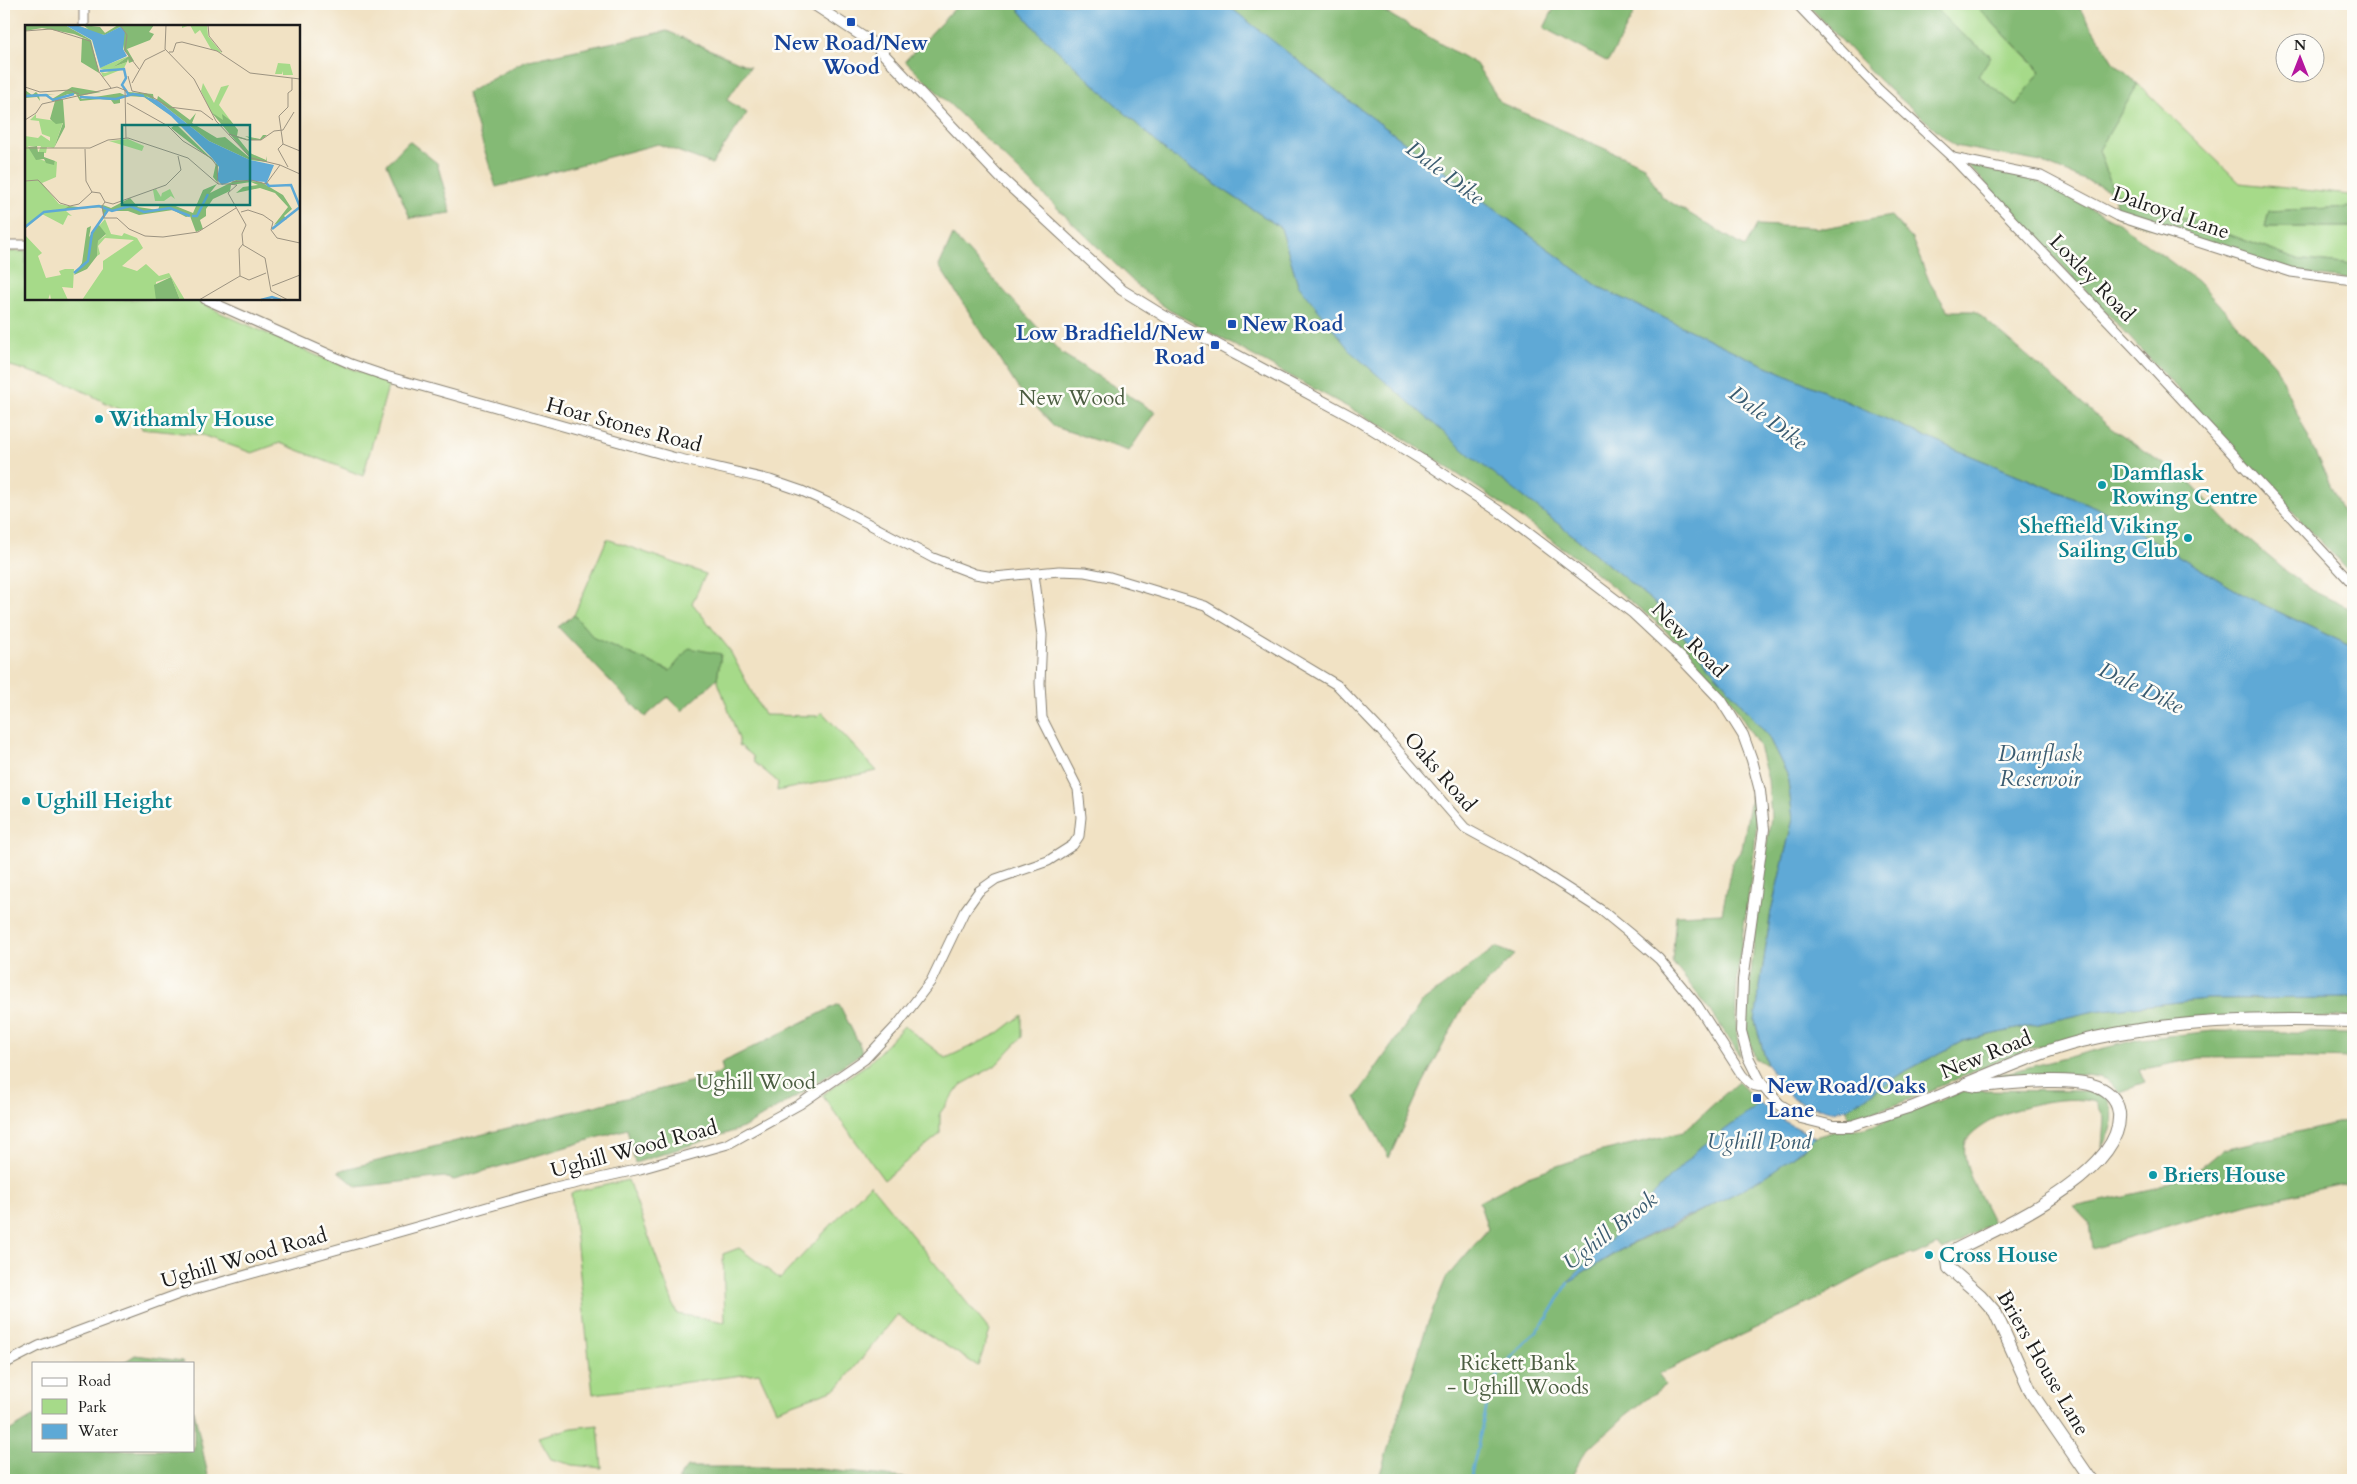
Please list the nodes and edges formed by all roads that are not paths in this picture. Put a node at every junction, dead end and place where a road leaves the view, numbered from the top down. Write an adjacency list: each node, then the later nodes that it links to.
1 (84, 4): 4 (street)
2 (813, 4): 14 (street, New Road)
3 (1797, 4): 5 (street, Loxley Road)
4 (84, 25)
5 (1952, 158): 8 (street, Dalroyd Lane); 11 (street, Loxley Road)
6 (4, 245): 7 (street)
7 (25, 245)
8 (2353, 280)
9 (207, 300): 10 (street, Hoar Stones Road)
10 (1034, 574): 14 (street, Oaks Road); 15 (street, Ughill Wood Road)
11 (2353, 584)
12 (2353, 1021): 13 (main road, New Road)
13 (1966, 1084): 14 (street, New Road); 16 (main road, Briers House Lane)
14 (1763, 1086)
15 (4, 1364)
16 (2091, 1480)

